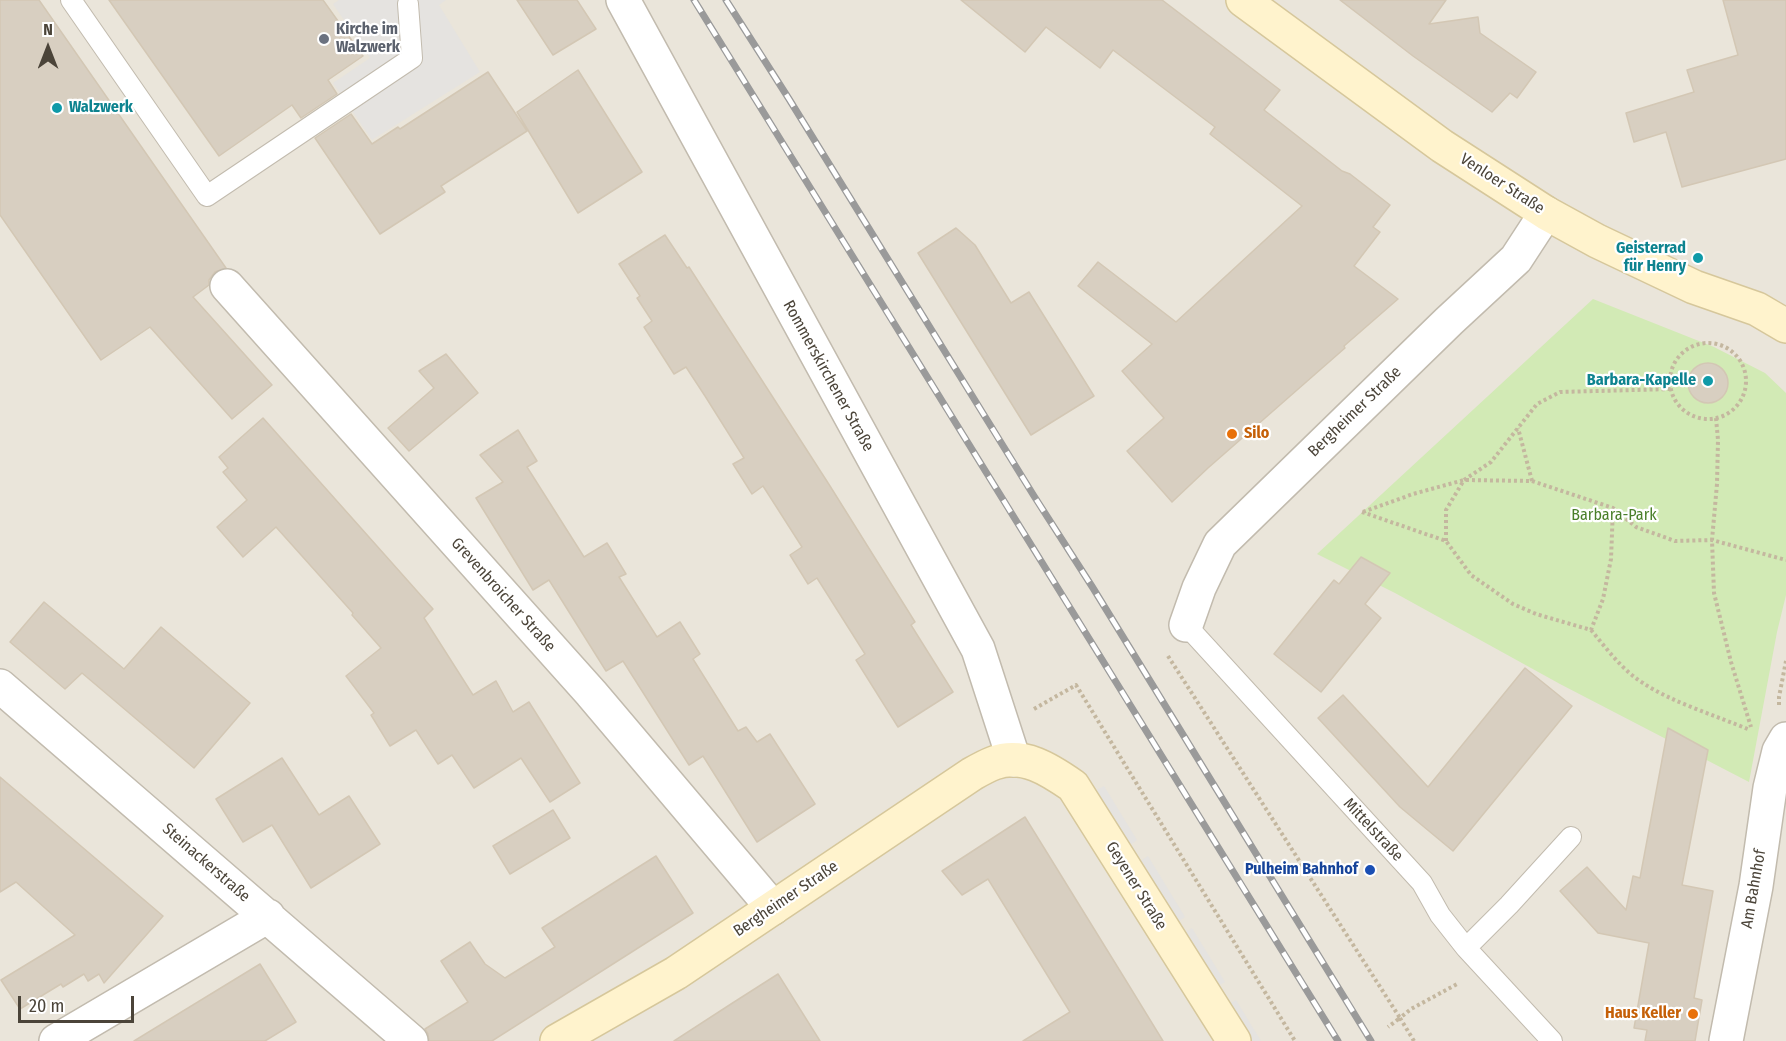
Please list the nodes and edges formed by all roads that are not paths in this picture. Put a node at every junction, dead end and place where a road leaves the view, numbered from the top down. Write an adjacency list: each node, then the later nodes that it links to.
1 (71, 0): 4 (lane)
2 (623, 0): 11 (street, Rommerskirchener Straße)
3 (1243, 0): 5 (street, Venloer Straße)
4 (408, 1)
5 (1546, 213): 7 (street, Venloer Straße); 8 (street, Bergheimer Straße)
6 (227, 286): 13 (street, Grevenbroicher Straße)
7 (1786, 326)
8 (1186, 625): 15 (lane, Mittelstraße)
9 (0, 686): 14 (street, Steinackerstraße)
10 (1786, 739): 21 (street, Am Bahnhof)
11 (1014, 760): 13 (street, Bergheimer Straße); 19 (street, Geyener Straße)
12 (1571, 837): 15 (lane)
13 (773, 908): 18 (street, Bergheimer Straße)
14 (268, 916): 16 (street); 17 (street, Steinackerstraße)
15 (1466, 948): 20 (lane, Mittelstraße)
16 (56, 1041)
17 (411, 1041)
18 (557, 1041)
19 (1234, 1041)
20 (1552, 1041)
21 (1726, 1041)

